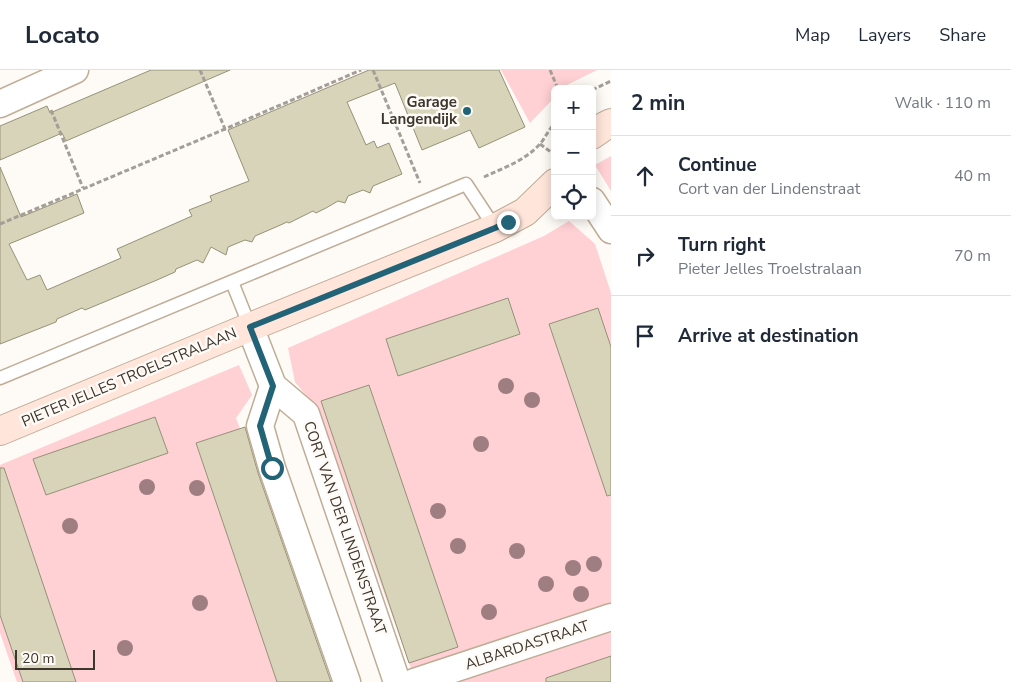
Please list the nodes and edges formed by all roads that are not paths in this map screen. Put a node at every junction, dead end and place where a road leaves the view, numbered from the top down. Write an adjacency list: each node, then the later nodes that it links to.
1 (75, 70): 2 (street)
2 (0, 104)
3 (551, 188): 5 (street, PIETER JELLES TROELSTRALAAN)
4 (596, 207): 6 (street)
5 (495, 228): 7 (lane); 8 (street, PIETER JELLES TROELSTRALAAN)
6 (611, 230)
7 (232, 282): 8 (lane); 9 (lane)
8 (250, 327): 10 (street, CORT VAN DER LINDENSTRAAT); 11 (street, PIETER JELLES TROELSTRALAAN)
9 (0, 378)
10 (273, 386): 13 (street); 14 (street, CORT VAN DER LINDENSTRAAT)
11 (0, 432)
12 (611, 617): 15 (street, ALBARDASTRAAT)
13 (347, 682)
14 (397, 682)
15 (414, 682)

